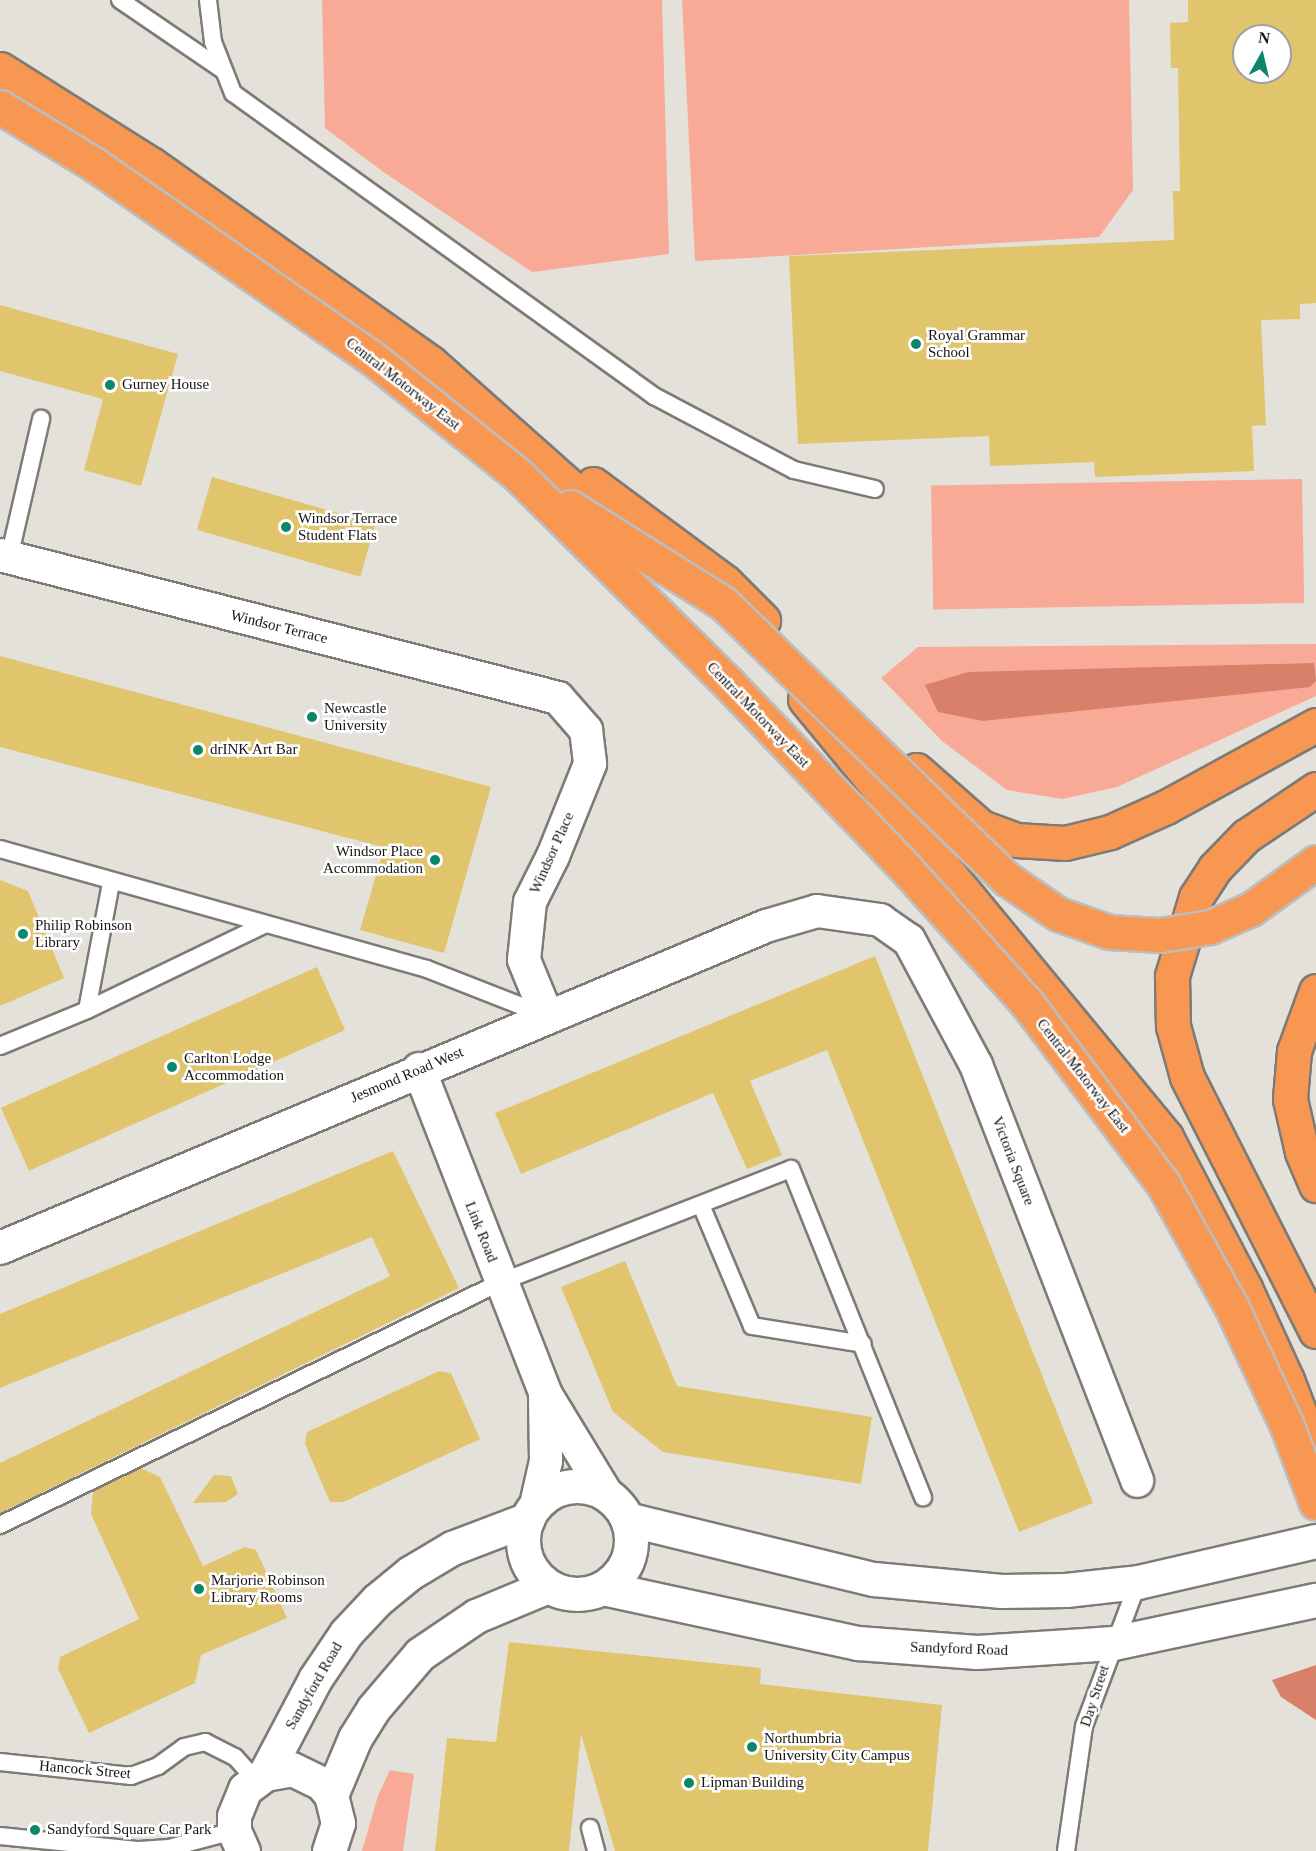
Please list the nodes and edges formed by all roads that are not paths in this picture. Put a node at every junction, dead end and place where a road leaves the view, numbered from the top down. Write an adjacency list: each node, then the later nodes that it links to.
1 (120, 0): 4 (lane)
2 (208, 0): 4 (lane)
3 (0, 69): 6 (highway, Central Motorway East)
4 (221, 69): 9 (lane)
5 (1, 108): 8 (highway, Central Motorway East, bridge)
6 (431, 363): 12 (highway); 31 (highway, Central Motorway East)
7 (41, 419): 10 (lane)
8 (517, 474): 15 (highway, bridge); 34 (highway, Central Motorway East, bridge)
9 (875, 489)
10 (4, 557): 11 (street, Windsor Terrace)
11 (558, 698): 21 (street, Windsor Place)
12 (1316, 725)
13 (1316, 789): 28 (highway)
14 (0, 849): 16 (lane)
15 (1316, 862)
16 (111, 883): 18 (lane); 20 (lane)
17 (817, 911): 21 (street, Jesmond Road West); 32 (street, Victoria Square)
18 (264, 925): 20 (lane); 21 (lane)
19 (1316, 991): 24 (highway)
20 (87, 1010): 22 (lane)
21 (547, 1016): 23 (street, Jesmond Road West)
22 (0, 1046)
23 (419, 1069): 26 (street, Jesmond Road West); 27 (street, Link Road)
24 (1316, 1185)
25 (701, 1205): 27 (lane); 29 (lane); 29 (lane)
26 (0, 1248)
27 (501, 1282): 30 (street, Link Road); 37 (lane)
28 (1316, 1331)
29 (863, 1344): 33 (lane)
30 (545, 1393): 35 (street, Link Road); 36 (street, Link Road)
31 (1316, 1455)
32 (1137, 1482)
33 (923, 1497)
34 (1316, 1503)
35 (617, 1507): 36 (main road); 39 (main road); 41 (main road)
36 (532, 1512): 40 (main road); 45 (main road, Sandyford Road)
37 (0, 1525)
38 (1316, 1541): 39 (main road)
39 (1138, 1581): 43 (lane, Day Street)
40 (548, 1586): 41 (main road); 46 (main road)
41 (603, 1588): 43 (main road, Sandyford Road)
42 (1316, 1600): 43 (main road, Sandyford Road)
43 (1113, 1644): 52 (lane, Day Street)
44 (0, 1762): 45 (lane, Hancock Street)
45 (260, 1776): 46 (main road); 49 (main road, Sandyford Road)
46 (331, 1795): 50 (main road)
47 (590, 1828): 51 (lane)
48 (0, 1836): 49 (lane)
49 (240, 1845)
50 (329, 1851)
51 (596, 1851)
52 (1066, 1851)

